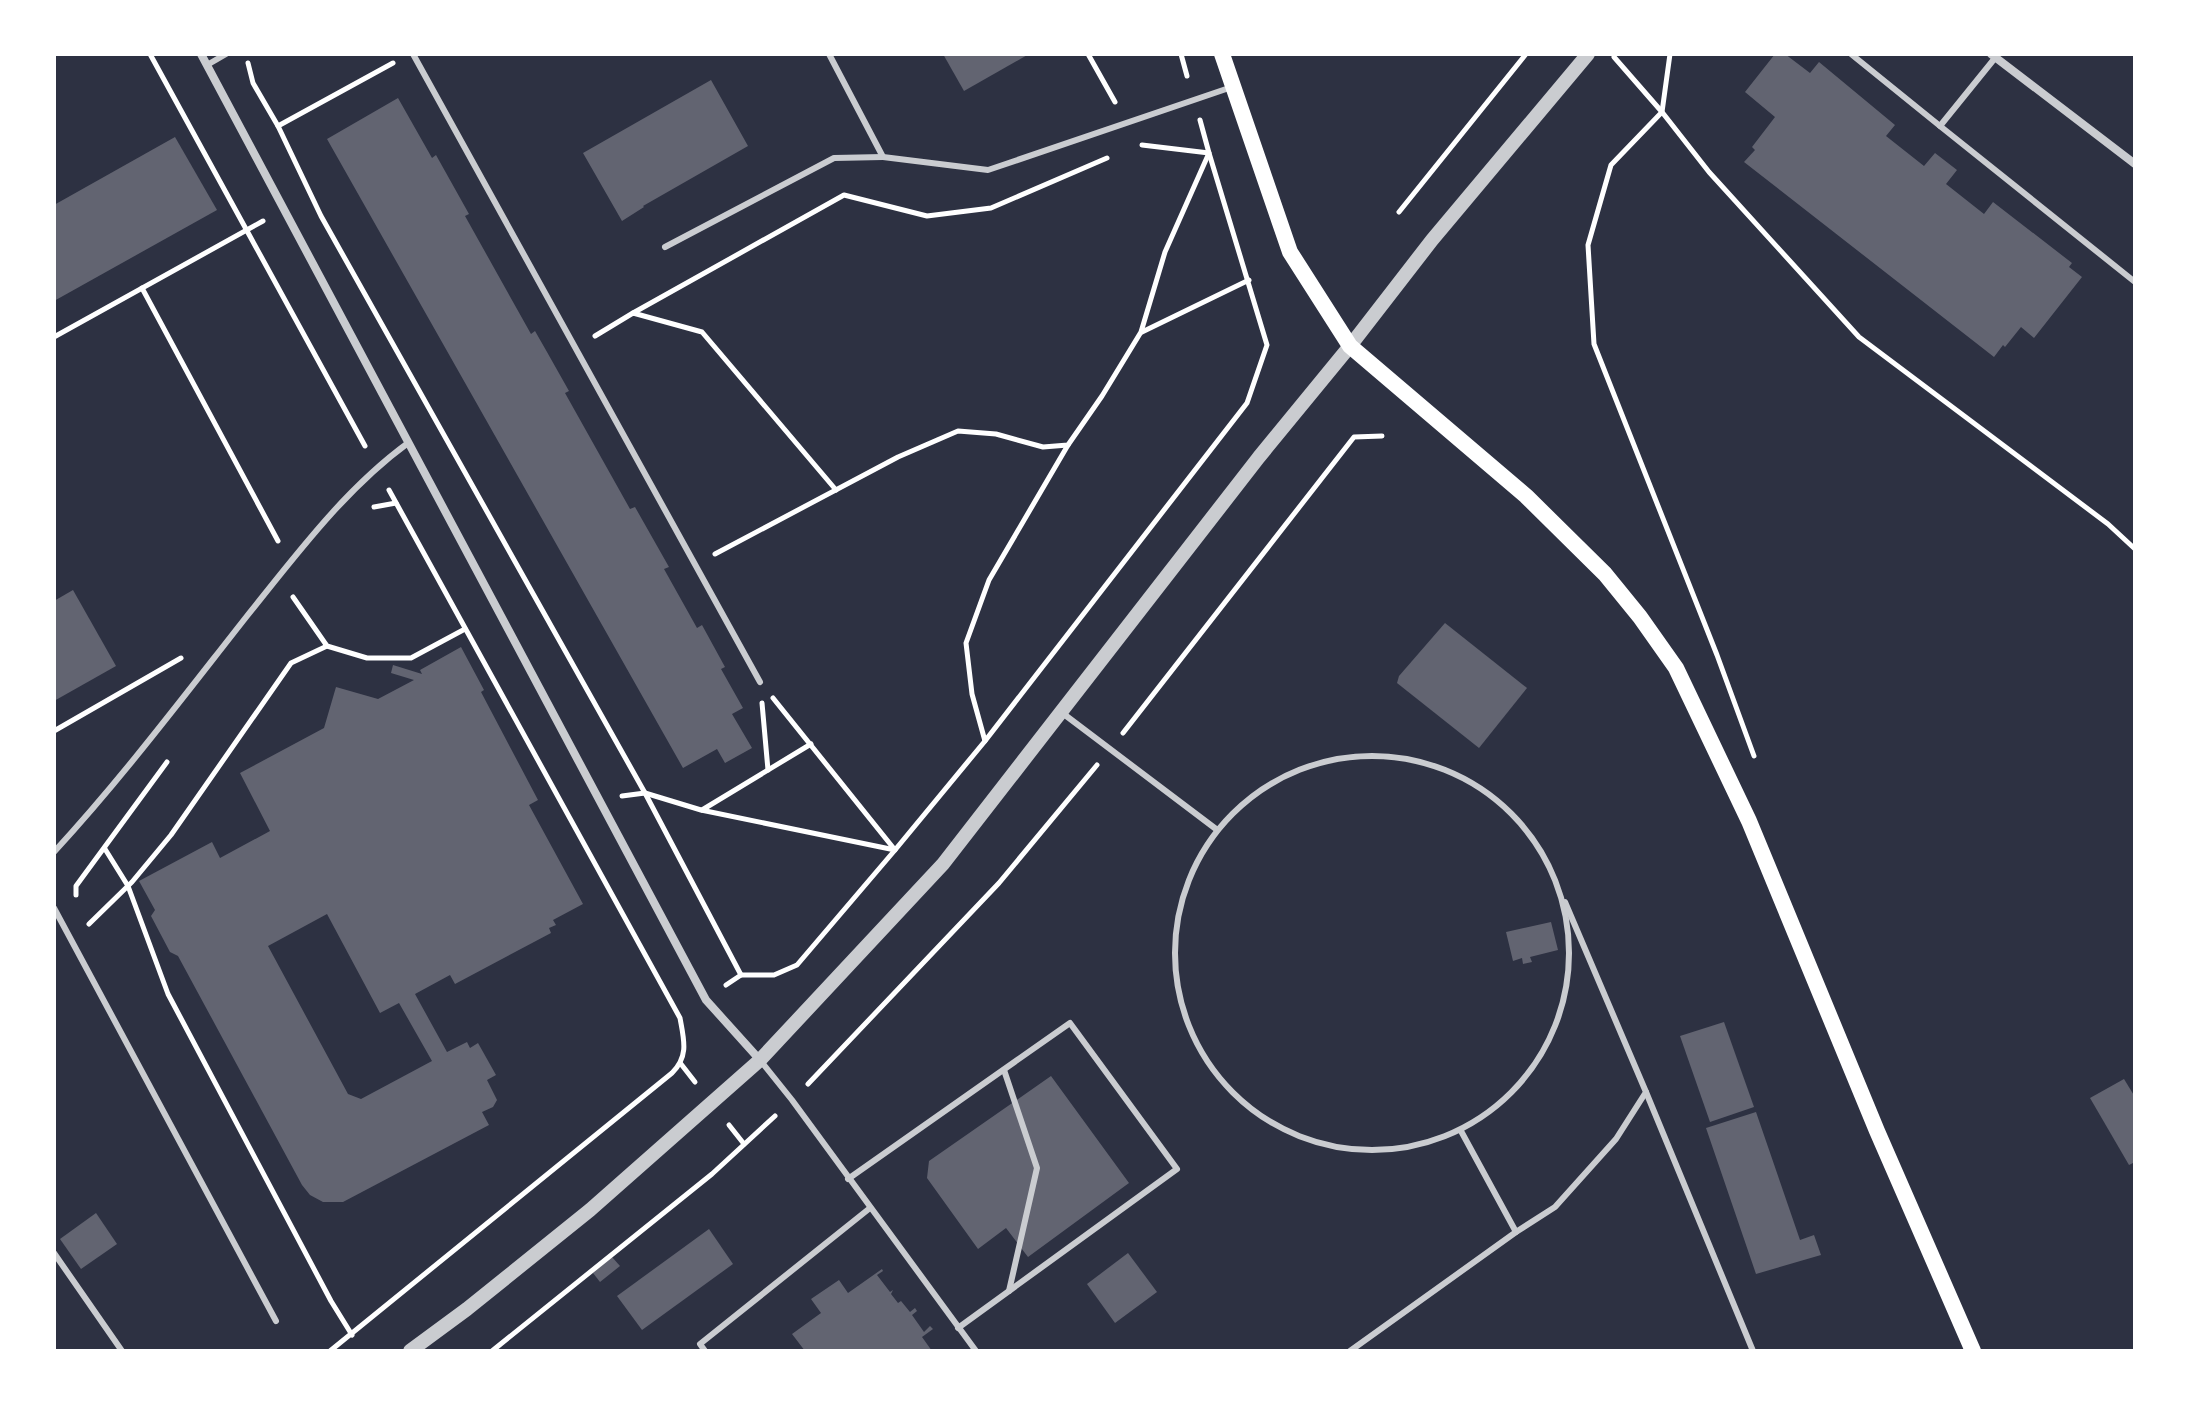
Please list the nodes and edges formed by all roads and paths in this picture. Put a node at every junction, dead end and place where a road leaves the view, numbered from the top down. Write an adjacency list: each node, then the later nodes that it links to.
1 (150, 54): 29 (path)
2 (201, 54): 16 (street)
3 (226, 54): 16 (lane)
4 (245, 54): 20 (path)
5 (413, 54): 38 (lane)
6 (829, 54): 25 (lane)
7 (1181, 54): 18 (path)
8 (1222, 54): 17 (main road)
9 (1526, 54): 28 (path)
10 (1588, 54): 37 (street)
11 (1610, 54): 19 (path)
12 (1670, 54): 19 (path)
13 (1851, 54): 21 (lane)
14 (1993, 56): 21 (lane); 26 (street)
15 (397, 61): 20 (path)
16 (207, 65): 27 (street)
17 (1232, 87): 18 (lane); 37 (main road)
18 (1193, 99): 23 (path); 25 (lane)
19 (1662, 112): 44 (path); 51 (path)
20 (278, 126): 59 (path)
21 (1940, 126): 32 (lane)
22 (1139, 145): 23 (path)
23 (1209, 153): 31 (path); 35 (path)
24 (1112, 156): 34 (path)
25 (883, 157): 30 (lane)
26 (2135, 164)
27 (284, 209): 29 (path); 40 (street)
28 (1399, 212)
29 (245, 231): 33 (path); 42 (path)
30 (665, 247)
31 (1249, 280): 35 (path); 55 (path)
32 (2135, 282)
33 (142, 288): 36 (path); 45 (path)
34 (633, 313): 38 (path); 43 (path)
35 (1141, 332): 41 (path)
36 (54, 337)
37 (1350, 346): 53 (street); 94 (main road)
38 (575, 349): 46 (lane)
39 (1382, 436): 57 (path)
40 (408, 443): 42 (lane); 60 (street)
41 (1068, 445): 43 (path); 55 (path)
42 (377, 466): 45 (lane); 48 (path)
43 (836, 490): 46 (path)
44 (2135, 549)
45 (290, 563): 47 (lane)
46 (696, 564): 52 (lane)
47 (279, 577): 49 (path); 66 (lane)
48 (465, 629): 49 (path); 62 (path)
49 (327, 646): 67 (path)
50 (188, 655): 54 (path)
51 (1717, 655)
52 (760, 682): 56 (path); 58 (path)
53 (1061, 712): 57 (lane); 73 (street)
54 (54, 731)
55 (985, 741): 65 (path)
56 (811, 744): 58 (path); 65 (path)
57 (1110, 749): 63 (lane); 76 (path)
58 (768, 770): 61 (path)
59 (645, 793): 60 (path); 61 (path); 71 (path)
60 (602, 805): 62 (path); 72 (street)
61 (701, 810): 65 (path)
62 (572, 823): 85 (path)
63 (1216, 829): 68 (lane); 77 (lane)
64 (105, 849): 67 (path)
65 (895, 850): 71 (path)
66 (54, 852)
67 (128, 886): 70 (path); 85 (path)
68 (1562, 897): 75 (lane); 77 (lane)
69 (54, 908): 70 (lane)
70 (72, 940): 83 (lane)
71 (741, 975): 72 (path)
72 (706, 1000): 73 (street)
73 (760, 1060): 76 (lane); 88 (street)
74 (1004, 1070): 78 (lane); 82 (lane); 82 (lane)
75 (1646, 1092): 80 (lane); 93 (lane)
76 (792, 1100): 78 (lane); 89 (path)
77 (1461, 1131): 80 (lane)
78 (848, 1179): 79 (lane)
79 (870, 1208): 84 (lane); 90 (lane)
80 (1516, 1232): 92 (lane)
81 (54, 1253): 86 (lane)
82 (1009, 1291): 84 (lane)
83 (276, 1321)
84 (958, 1328): 91 (lane)
85 (352, 1335): 87 (path)
86 (122, 1351)
87 (330, 1351)
88 (410, 1351)
89 (492, 1351)
90 (705, 1351)
91 (976, 1351)
92 (1350, 1351)
93 (1753, 1351)
94 (1973, 1351)

